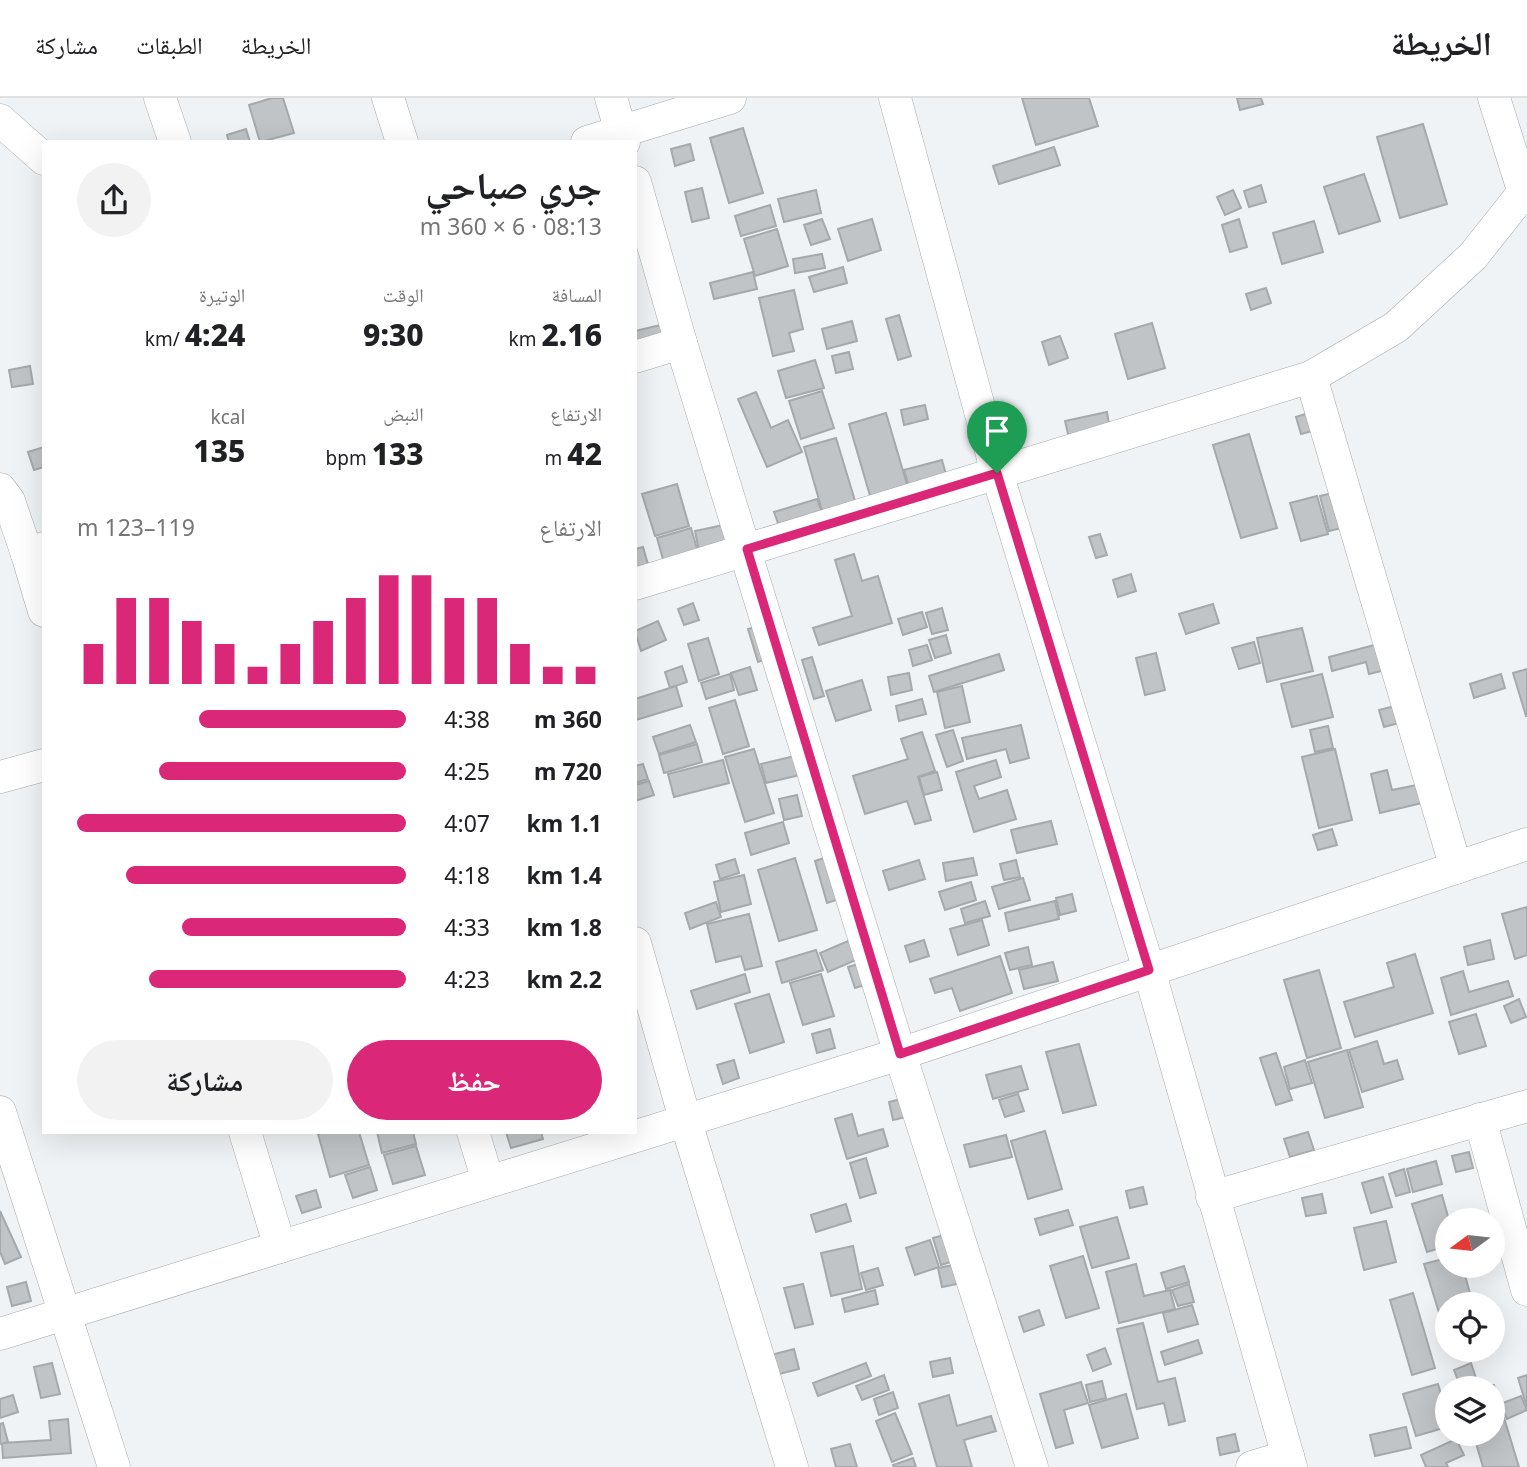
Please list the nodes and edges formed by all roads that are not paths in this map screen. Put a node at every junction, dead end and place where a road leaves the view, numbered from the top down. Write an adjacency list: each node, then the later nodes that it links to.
1 (160, 98): 9 (street)
2 (388, 98): 10 (street)
3 (611, 98): 8 (street)
4 (730, 98): 8 (street)
5 (895, 98): 18 (street)
6 (1494, 98): 14 (street)
7 (0, 120): 12 (street)
8 (622, 137): 11 (street)
9 (174, 140)
10 (401, 140)
11 (601, 140)
12 (42, 157)
13 (637, 189): 15 (street)
14 (1525, 191): 17 (street)
15 (681, 343): 16 (street); 20 (street)
16 (637, 356)
17 (1311, 377): 18 (street); 27 (street)
18 (997, 473): 20 (street); 29 (street)
19 (0, 489): 21 (street)
20 (747, 549): 22 (street); 30 (street)
21 (35, 551): 23 (street)
22 (637, 583)
23 (42, 598)
24 (42, 766): 25 (street)
25 (0, 777)
26 (1527, 844): 27 (street)
27 (1457, 868): 29 (street)
28 (637, 950): 33 (street)
29 (1149, 970): 30 (street); 38 (street)
30 (900, 1054): 33 (street); 46 (street)
31 (1527, 1105): 34 (street)
32 (0, 1112): 41 (street)
33 (685, 1119): 37 (street); 45 (street)
34 (1480, 1119): 38 (street); 40 (street)
35 (246, 1134): 39 (street)
36 (474, 1134): 37 (street)
37 (488, 1181): 39 (street)
38 (1212, 1197): 43 (street)
39 (280, 1247): 41 (street)
40 (1527, 1290)
41 (67, 1314): 42 (street); 44 (street)
42 (0, 1334)
43 (1290, 1462): 47 (street)
44 (114, 1467)
45 (792, 1467)
46 (1032, 1467)
47 (1252, 1467)

